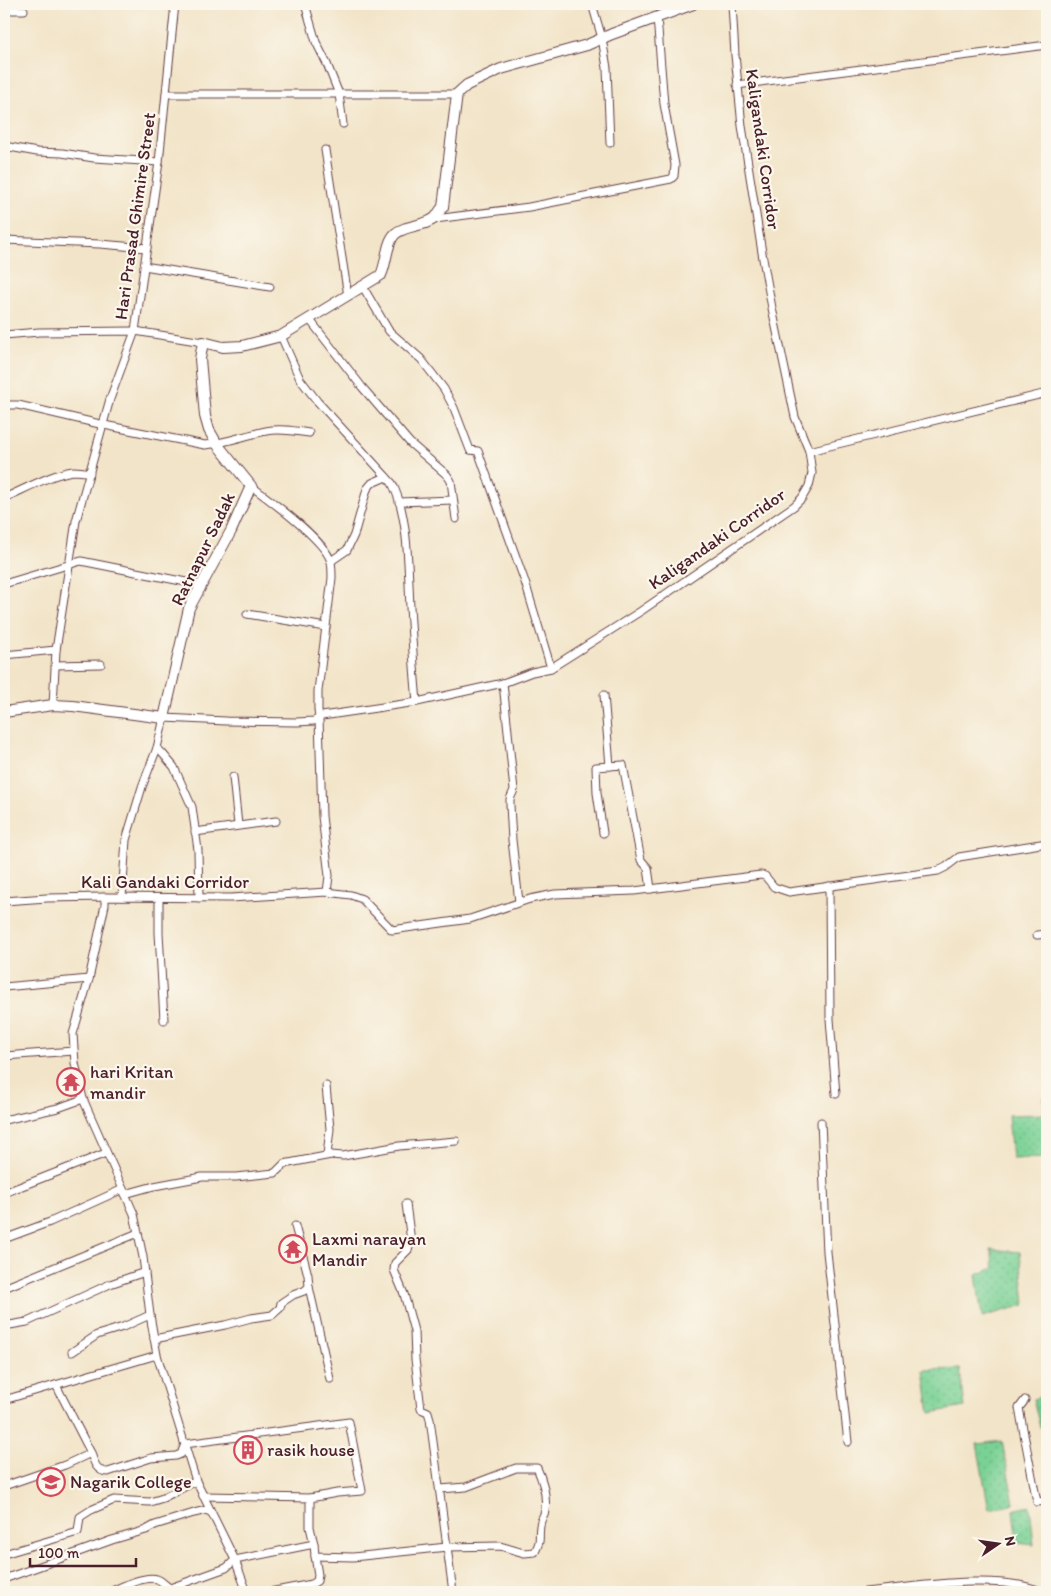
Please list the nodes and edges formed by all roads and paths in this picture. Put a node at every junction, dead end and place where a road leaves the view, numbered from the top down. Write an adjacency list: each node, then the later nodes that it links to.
1 (175, 4): 12 (street, Hari Prasad Ghimire Street)
2 (305, 4): 13 (street)
3 (592, 4): 9 (street)
4 (693, 4): 8 (main road)
5 (732, 4): 11 (street, Kaligandaki Corridor)
6 (4, 10): 7 (street)
7 (24, 10)
8 (657, 18): 9 (main road); 20 (street)
9 (602, 38): 14 (main road); 16 (street)
10 (1047, 45): 11 (street)
11 (737, 85): 37 (street, Kaligandaki Corridor)
12 (166, 94): 13 (street); 19 (street, Hari Prasad Ghimire Street)
13 (339, 94): 14 (street); 15 (street)
14 (457, 94): 20 (main road)
15 (343, 124)
16 (610, 143)
17 (4, 146): 19 (street)
18 (325, 150): 26 (street)
19 (159, 162): 22 (street, Hari Prasad Ghimire Street)
20 (435, 218): 25 (main road)
21 (4, 240): 22 (street)
22 (147, 248): 23 (street, Hari Prasad Ghimire Street)
23 (144, 266): 24 (street); 28 (street, Hari Prasad Ghimire Street)
24 (270, 287)
25 (363, 287): 26 (main road); 55 (street)
26 (348, 296): 27 (main road)
27 (310, 320): 30 (main road); 42 (street)
28 (135, 331): 29 (street, Hari Prasad Ghimire Street); 31 (street); 34 (street)
29 (4, 335)
30 (281, 336): 31 (main road); 39 (street)
31 (203, 342): 36 (main road, Ratnapur Sadak)
32 (1047, 393): 37 (street)
33 (4, 405): 34 (street)
34 (104, 426): 36 (street); 38 (street)
35 (309, 433): 36 (street)
36 (217, 444): 40 (main road, Ratnapur Sadak)
37 (809, 451): 55 (street, Kaligandaki Corridor)
38 (90, 472): 41 (street); 46 (street)
39 (386, 477): 43 (street); 45 (street)
40 (251, 486): 45 (street); 48 (main road, Ratnapur Sadak)
41 (4, 498)
42 (453, 500): 43 (street); 44 (street)
43 (399, 502): 58 (street)
44 (456, 519)
45 (331, 561): 50 (street)
46 (69, 564): 47 (street); 48 (street); 51 (street)
47 (4, 584)
48 (201, 585): 61 (main road, Ratnapur Sadak)
49 (247, 614): 50 (street)
50 (326, 627): 62 (street)
51 (56, 650): 52 (street); 54 (street)
52 (4, 655)
53 (102, 664): 54 (street)
54 (55, 665): 59 (street)
55 (550, 668): 56 (street, Kaligandaki Corridor)
56 (503, 683): 58 (street, Kaligandaki Corridor); 79 (street)
57 (604, 695): 64 (street)
58 (417, 702): 62 (street, Kaligandaki Corridor)
59 (53, 705): 60 (main road); 61 (main road)
60 (4, 712)
61 (164, 718): 62 (street, Kaligandaki Corridor); 63 (street)
62 (320, 718): 73 (street)
63 (157, 748): 68 (street); 75 (street)
64 (610, 766): 69 (street); 72 (street)
65 (233, 777): 67 (street)
66 (276, 820): 67 (street)
67 (238, 825): 68 (street)
68 (196, 832): 77 (street)
69 (603, 833)
70 (1047, 843): 71 (street)
71 (829, 886): 72 (street); 88 (street)
72 (651, 889): 79 (street)
73 (327, 892): 77 (street, Kali Gandaki Corridor); 79 (street, Kali Gandaki Corridor)
74 (105, 897): 75 (street, Kali Gandaki Corridor); 78 (street, Kali Gandaki Corridor); 82 (street)
75 (122, 897): 76 (street, Kali Gandaki Corridor)
76 (159, 898): 77 (street, Kali Gandaki Corridor); 84 (street)
77 (199, 898)
78 (4, 901)
79 (519, 902)
80 (1047, 934): 81 (street)
81 (1037, 935)
82 (89, 979): 83 (street); 85 (street)
83 (4, 987)
84 (164, 1020)
85 (74, 1051): 86 (street); 89 (street)
86 (4, 1056)
87 (326, 1086): 94 (street)
88 (836, 1094)
89 (83, 1099): 90 (street); 93 (street)
90 (4, 1120)
91 (821, 1122): 113 (street)
92 (456, 1141): 94 (street)
93 (106, 1152): 95 (street); 96 (street)
94 (327, 1155): 95 (street)
95 (124, 1191): 99 (street); 100 (street)
96 (4, 1193)
97 (406, 1204): 118 (street)
98 (295, 1226): 102 (street)
99 (138, 1233): 101 (street); 103 (street)
100 (4, 1240)
101 (145, 1272): 104 (street); 105 (street)
102 (309, 1286): 106 (street); 109 (street)
103 (4, 1288)
104 (150, 1315): 106 (street); 107 (street)
105 (4, 1326)
106 (154, 1339): 108 (street)
107 (72, 1352)
108 (157, 1355): 110 (street); 114 (street)
109 (330, 1379)
110 (56, 1385): 111 (street); 115 (street)
111 (4, 1400)
112 (1025, 1400): 121 (street)
113 (848, 1442)
114 (185, 1444): 115 (street); 116 (street); 120 (street)
115 (90, 1453): 117 (street)
116 (196, 1481): 119 (street); 125 (street)
117 (4, 1486)
118 (440, 1489): 124 (street); 124 (street)
119 (203, 1496): 120 (street); 122 (street)
120 (310, 1498): 123 (street)
121 (1047, 1501)
122 (210, 1512): 127 (street); 128 (street)
123 (314, 1544): 126 (street); 127 (street)
124 (447, 1547): 126 (street); 132 (street)
125 (4, 1554)
126 (315, 1556): 131 (street)
127 (235, 1560): 129 (street); 130 (street)
128 (4, 1579)
129 (110, 1592)
130 (247, 1592)
131 (270, 1592)
132 (453, 1592)
133 (598, 1592): 134 (street)
134 (642, 1592)
135 (865, 1592): 136 (street)
136 (1042, 1592)

